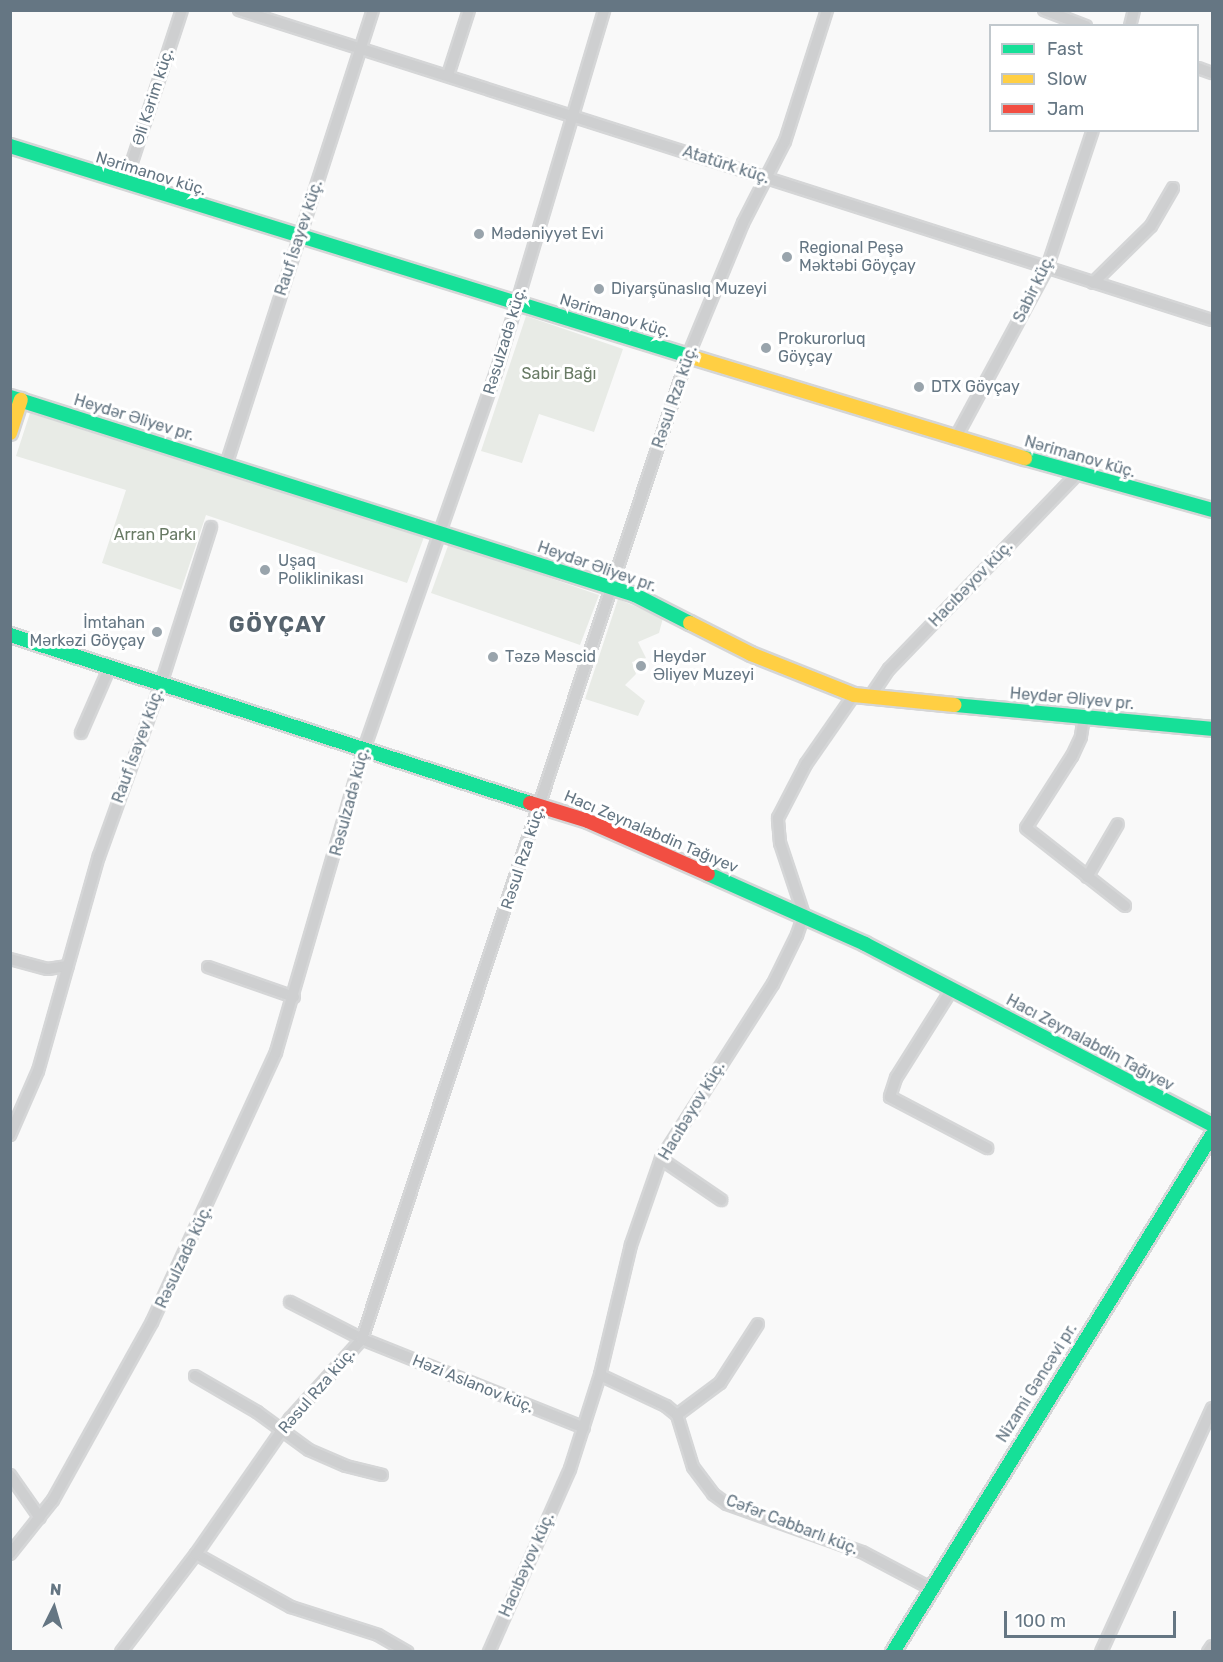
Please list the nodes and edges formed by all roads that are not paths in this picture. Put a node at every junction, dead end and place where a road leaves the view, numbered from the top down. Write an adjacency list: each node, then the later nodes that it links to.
1 (182, 10): 15 (street, Əli Kərim küç.)
2 (239, 10): 9 (street, Atatürk küç.)
3 (373, 10): 9 (street, Rauf İsayev küç.)
4 (469, 10): 10 (street)
5 (604, 10): 11 (street, Rəsulzadə küç.)
6 (826, 10): 14 (street, Rəsul Rza küç.)
7 (1044, 10): 8 (street)
8 (1081, 24)
9 (360, 47): 10 (street, Atatürk küç.); 17 (street, Rauf İsayev küç.)
10 (448, 75): 11 (street, Atatürk küç.)
11 (572, 113): 14 (street, Atatürk küç.); 20 (street, Rəsulzadə küç.)
12 (1093, 132): 18 (street, Sabir küç.)
13 (10, 146): 15 (street, Nərimanov küç.)
14 (768, 179): 18 (street, Atatürk küç.); 22 (street, Rəsul Rza küç.)
15 (125, 183): 17 (street, Nərimanov küç.)
16 (1173, 188): 19 (street)
17 (300, 238): 20 (street, Nərimanov küç.); 26 (street, Rauf İsayev küç.)
18 (1047, 268): 19 (street, Atatürk küç.); 25 (street, Sabir küç.)
19 (1093, 283): 21 (street, Atatürk küç.)
20 (517, 303): 22 (street, Nərimanov küç.); 30 (street, Rəsulzadə küç.)
21 (1212, 320)
22 (688, 356): 25 (street, Nərimanov küç.); 31 (street, Rəsul Rza küç.)
23 (16, 398): 24 (street); 26 (street, Heydər Əliyev pr.)
24 (10, 433)
25 (955, 439): 27 (street, Nərimanov küç.)
26 (226, 465): 30 (street, Heydər Əliyev pr.)
27 (1077, 474): 28 (street, Nərimanov küç.); 36 (street, Hacıbəyov küç.)
28 (1212, 510)
29 (211, 527): 34 (street, Rauf İsayev küç.)
30 (441, 533): 31 (street, Heydər Əliyev pr.); 40 (street, Rəsulzadə küç.)
31 (611, 587): 35 (street, Heydər Əliyev pr.); 41 (street, Rəsul Rza küç.)
32 (10, 635): 33 (street, Hacı Zeynalabdin Tağıyev)
33 (109, 669): 34 (street, Hacı Zeynalabdin Tağıyev); 39 (street)
34 (160, 687): 40 (street, Hacı Zeynalabdin Tağıyev); 47 (street, Rauf İsayev küç.)
35 (854, 695): 36 (street, Heydər Əliyev pr.); 45 (street)
36 (870, 697): 37 (street, Heydər Əliyev pr.)
37 (1084, 717): 38 (street, Heydər Əliyev pr.); 43 (street)
38 (1212, 729)
39 (81, 733)
40 (363, 752): 41 (street, Hacı Zeynalabdin Tağıyev); 50 (street, Rəsulzadə küç.)
41 (541, 805): 45 (street, Hacı Zeynalabdin Tağıyev); 59 (street, Rəsul Rza küç.)
42 (1118, 824): 43 (street)
43 (1088, 877): 44 (street)
44 (1125, 906)
45 (804, 915): 49 (street, Hacı Zeynalabdin Tağıyev); 55 (street, Hacıbəyov küç.)
46 (10, 959): 47 (street)
47 (68, 966): 52 (street, Rauf İsayev küç.)
48 (208, 966): 50 (street)
49 (952, 989): 51 (street, Hacı Zeynalabdin Tağıyev); 54 (street)
50 (294, 997): 68 (street, Rəsulzadə küç.)
51 (1212, 1125)
52 (10, 1135)
53 (1212, 1135): 71 (street, Nizami Gəncəvi pr.)
54 (987, 1148)
55 (662, 1159): 56 (street); 60 (street, Hacıbəyov küç.)
56 (721, 1200)
57 (290, 1302): 59 (street, Həzi Aslanov küç.)
58 (758, 1324): 63 (street)
59 (362, 1339): 64 (street, Həzi Aslanov küç.); 65 (street, Rəsul Rza küç.)
60 (600, 1375): 63 (street); 64 (street, Hacıbəyov küç.)
61 (195, 1377): 65 (street)
62 (1212, 1408): 77 (street)
63 (677, 1415): 71 (street, Cəfər Cabbarlı küç.)
64 (584, 1428): 75 (street, Hacıbəyov küç.)
65 (281, 1431): 67 (street); 70 (street, Rəsul Rza küç.)
66 (10, 1475): 68 (street)
67 (382, 1475)
68 (40, 1518): 69 (street, Rəsulzadə küç.)
69 (10, 1554)
70 (196, 1554): 73 (street, Rəsul Rza küç.); 74 (street)
71 (930, 1588): 76 (street, Nizami Gəncəvi pr.)
72 (1212, 1646): 78 (street)
73 (121, 1652)
74 (408, 1652)
75 (489, 1652)
76 (893, 1652)
77 (1101, 1652)
78 (1208, 1652)

